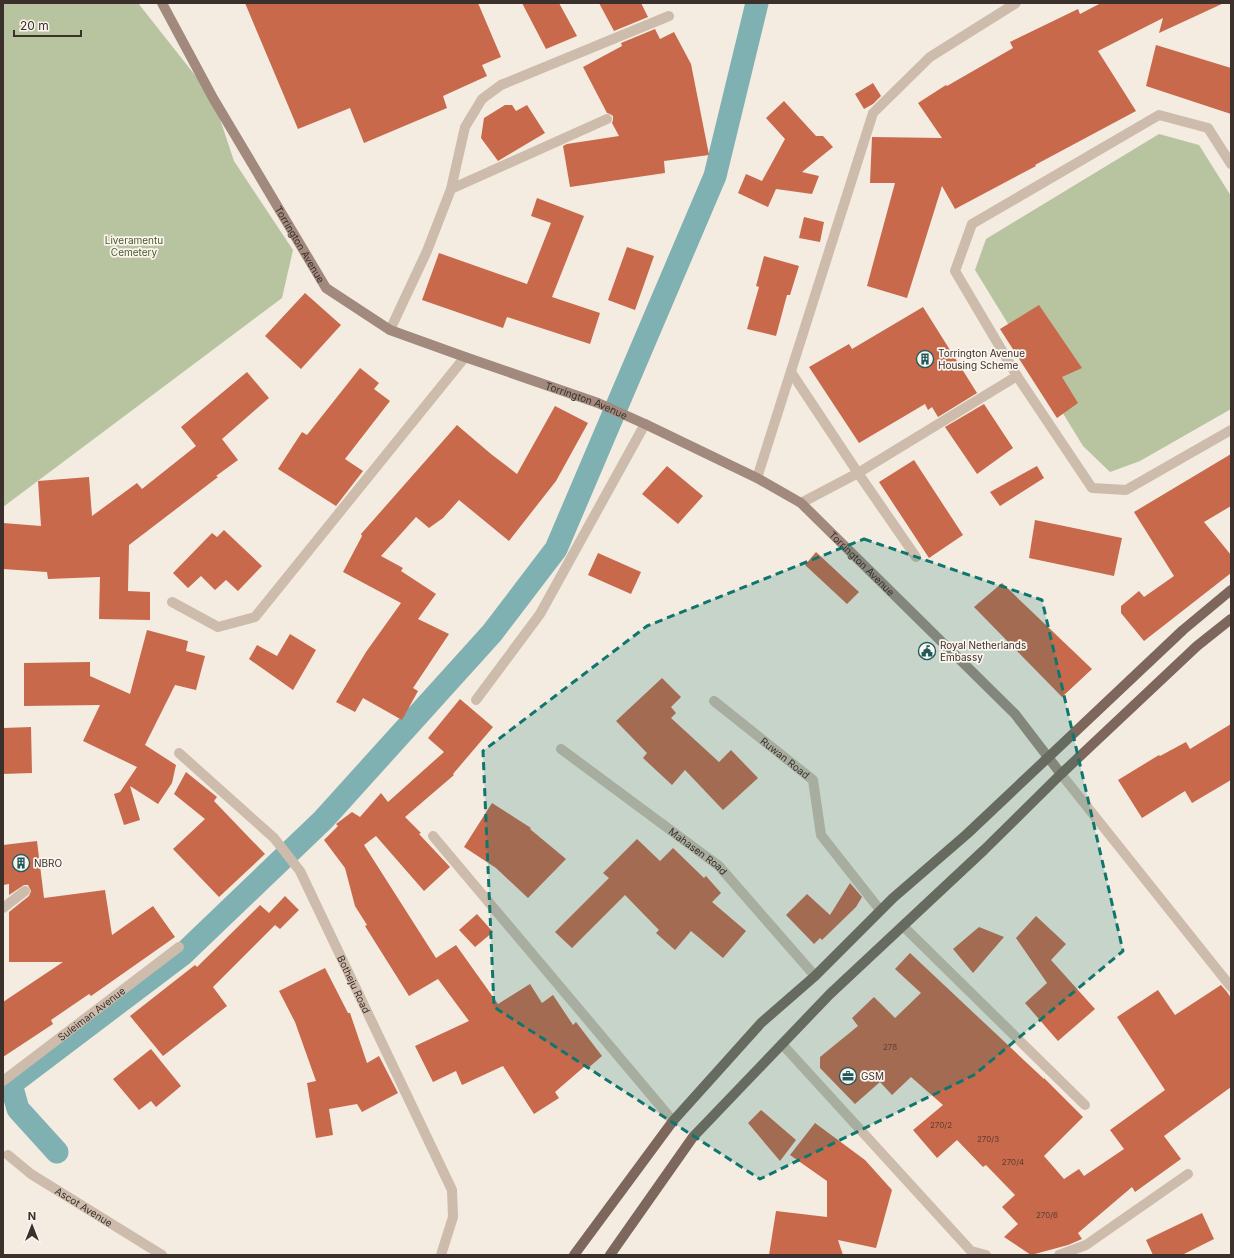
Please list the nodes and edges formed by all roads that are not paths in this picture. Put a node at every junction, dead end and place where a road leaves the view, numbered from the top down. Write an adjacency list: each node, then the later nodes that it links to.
1 (162, 3): 7 (main road, Torrington Avenue)
2 (1016, 3): 9 (street)
3 (669, 16): 6 (street)
4 (607, 119): 6 (street)
5 (1231, 164): 10 (street)
6 (452, 189): 7 (street)
7 (390, 330): 8 (main road, Torrington Avenue)
8 (465, 357): 11 (main road, Torrington Avenue); 18 (street)
9 (791, 372): 13 (street); 14 (street)
10 (1017, 376): 12 (street); 13 (street)
11 (645, 424): 14 (main road, Torrington Avenue); 20 (street)
12 (1231, 430)
13 (858, 472): 15 (street); 16 (street)
14 (757, 478): 15 (main road, Torrington Avenue)
15 (801, 503): 24 (main road, Torrington Avenue)
16 (916, 557)
17 (1231, 590): 24 (main road)
18 (172, 602)
19 (1231, 619): 25 (main road)
20 (476, 700)
21 (714, 702): 29 (street, Ruwan Road)
22 (561, 749): 32 (street, Mahasen Road)
23 (178, 753): 41 (street, Botheju Road)
24 (1048, 757): 25 (main road, Torrington Avenue); 29 (main road)
25 (1061, 774): 30 (main road); 33 (street)
26 (433, 836): 37 (street)
27 (26, 891): 28 (street)
28 (3, 908)
29 (880, 910): 32 (main road)
30 (904, 927): 34 (main road); 36 (street)
31 (179, 947): 35 (street, Suleiman Avenue)
32 (814, 976): 37 (main road)
33 (1231, 987)
34 (782, 1044): 43 (main road); 44 (street)
35 (3, 1081)
36 (1085, 1105)
37 (672, 1121): 42 (main road)
38 (8, 1155): 40 (street, Ascot Avenue)
39 (1188, 1174): 45 (street)
40 (162, 1255)
41 (441, 1255)
42 (574, 1255)
43 (610, 1255)
44 (986, 1255)
45 (1059, 1255)

